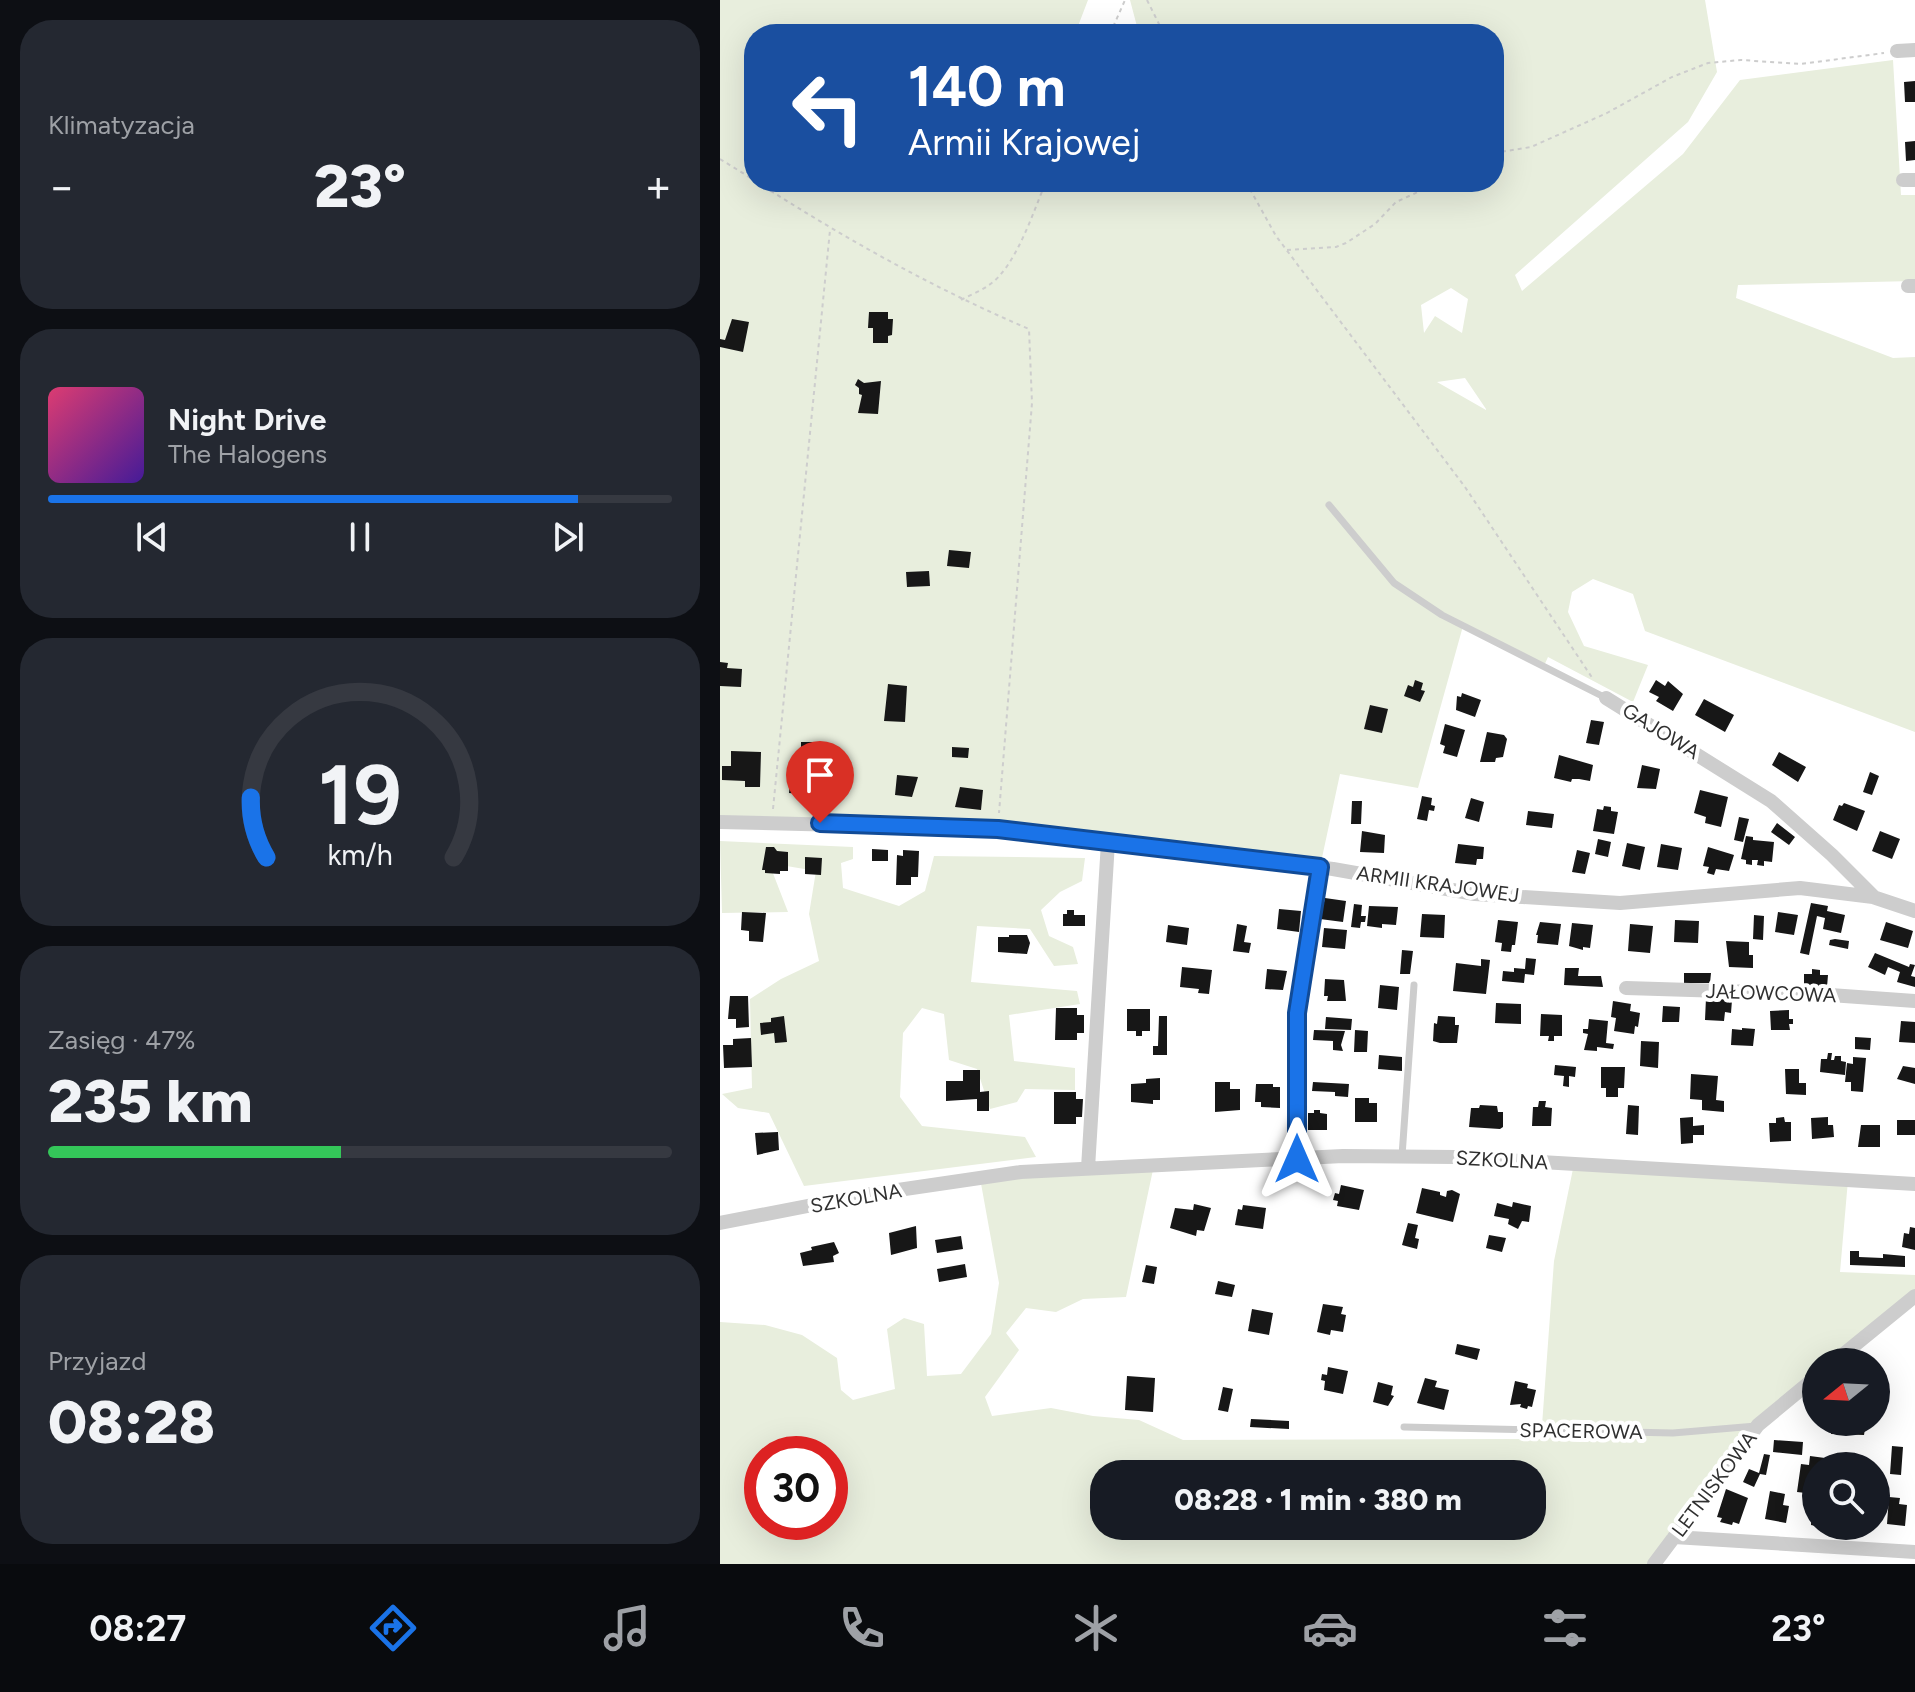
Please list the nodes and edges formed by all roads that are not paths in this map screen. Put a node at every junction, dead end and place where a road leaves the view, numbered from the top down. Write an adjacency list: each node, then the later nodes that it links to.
1 (1915, 50): 2 (street)
2 (1897, 51)
3 (1329, 505): 4 (lane)
4 (1606, 698): 8 (street, GAJOWA)
5 (720, 822): 6 (street, ARMII KRAJOWEJ)
6 (1108, 842): 7 (street, ARMII KRAJOWEJ); 15 (street)
7 (1320, 867): 8 (street, ARMII KRAJOWEJ); 14 (street)
8 (1873, 897): 9 (street, ARMII KRAJOWEJ)
9 (1915, 911)
10 (1414, 985): 13 (lane)
11 (1626, 988): 12 (street, JAŁOWCOWA)
12 (1915, 1001)
13 (1402, 1156): 14 (street, SZKOLNA); 16 (street, SZKOLNA)
14 (1297, 1159): 15 (street, SZKOLNA)
15 (1088, 1168): 17 (street, SZKOLNA)
16 (1915, 1184)
17 (720, 1223)
18 (1915, 1296): 19 (street)
19 (1851, 1348)
20 (1802, 1389): 21 (street, LETNISKOWA)
21 (1758, 1425): 22 (lane, SPACEROWA); 23 (street, LETNISKOWA)
22 (1404, 1427)
23 (1674, 1537): 24 (street); 25 (street, LETNISKOWA)
24 (1915, 1552)
25 (1654, 1564)

